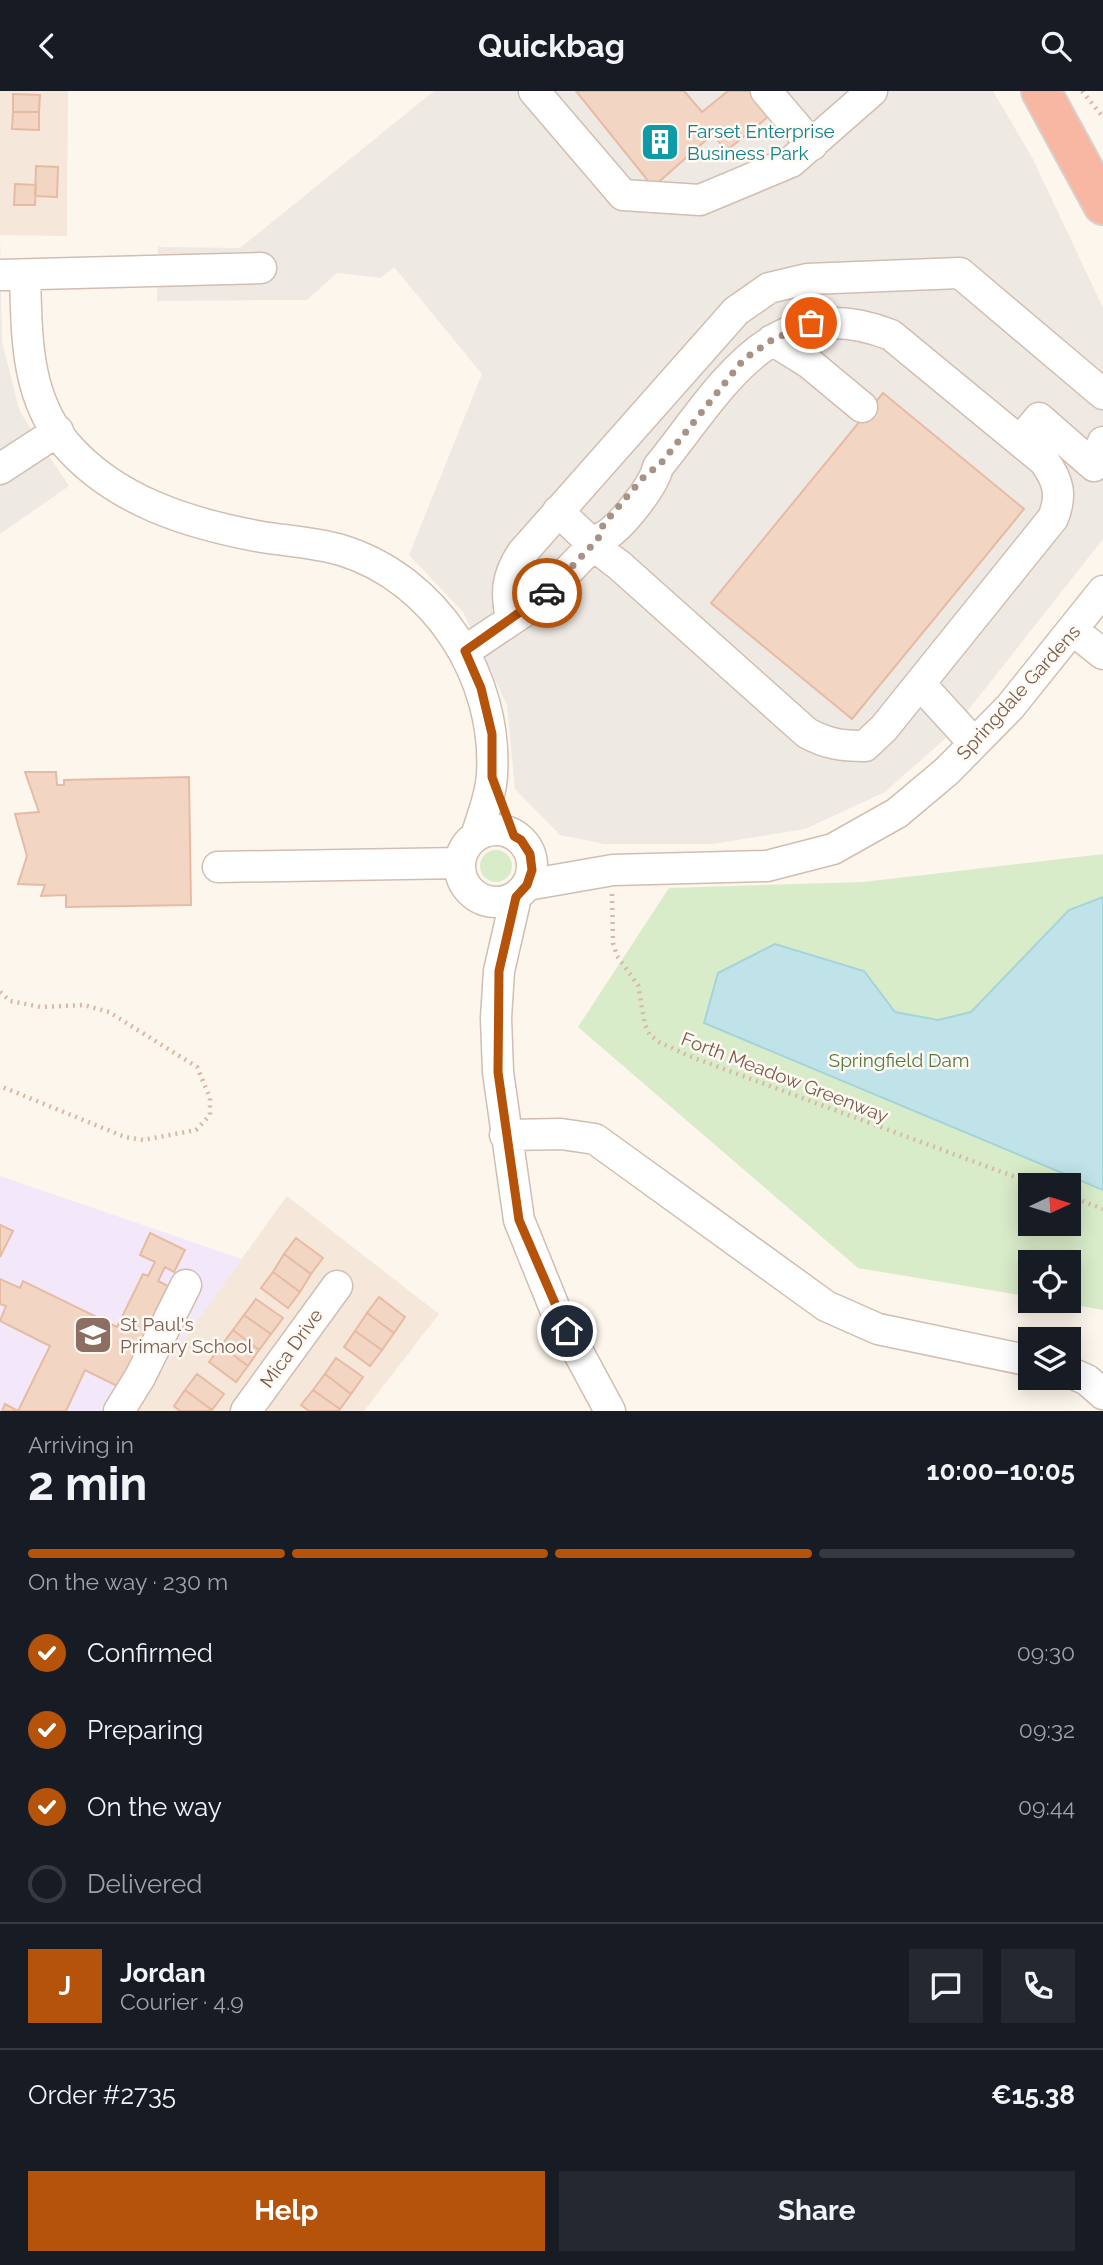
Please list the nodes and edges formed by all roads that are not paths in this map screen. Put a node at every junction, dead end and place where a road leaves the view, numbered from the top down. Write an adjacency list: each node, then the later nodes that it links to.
1 (534, 91): 5 (street)
2 (766, 91): 5 (street)
3 (872, 91): 5 (street)
4 (1041, 91): 6 (highway)
5 (812, 145)
6 (1103, 205)
7 (261, 268): 8 (street)
8 (12, 276): 12 (street)
9 (772, 340): 11 (street); 13 (street); 17 (street)
10 (1103, 394): 16 (street)
11 (862, 407)
12 (58, 431): 15 (street); 21 (street)
13 (1020, 441): 14 (street); 23 (street)
14 (1103, 442)
15 (0, 470)
16 (558, 511): 17 (street); 19 (street)
17 (595, 542): 19 (street); 23 (street)
18 (1103, 591): 20 (street, Springdale Gardens)
19 (511, 620): 21 (street)
20 (1074, 631): 22 (street); 24 (street, Springdale Gardens)
21 (465, 651): 25 (street)
22 (1103, 654)
23 (920, 684): 24 (street)
24 (974, 743): 30 (street, Springdale Gardens)
25 (492, 777): 26 (street); 27 (street)
26 (476, 836): 27 (street); 28 (street)
27 (522, 845): 30 (street, Springdale Gardens); 31 (street)
28 (460, 863): 29 (street); 32 (street)
29 (218, 867)
30 (612, 870): 31 (street, Springdale Gardens)
31 (522, 891): 32 (street); 33 (street)
32 (478, 897): 33 (street)
33 (499, 971): 34 (street)
34 (505, 1135): 37 (street); 42 (street)
35 (186, 1285): 40 (street)
36 (337, 1286): 41 (street, Mica Drive)
37 (1018, 1358)
38 (1081, 1377): 39 (street)
39 (1103, 1394)
40 (119, 1411)
41 (246, 1411)
42 (610, 1411)

